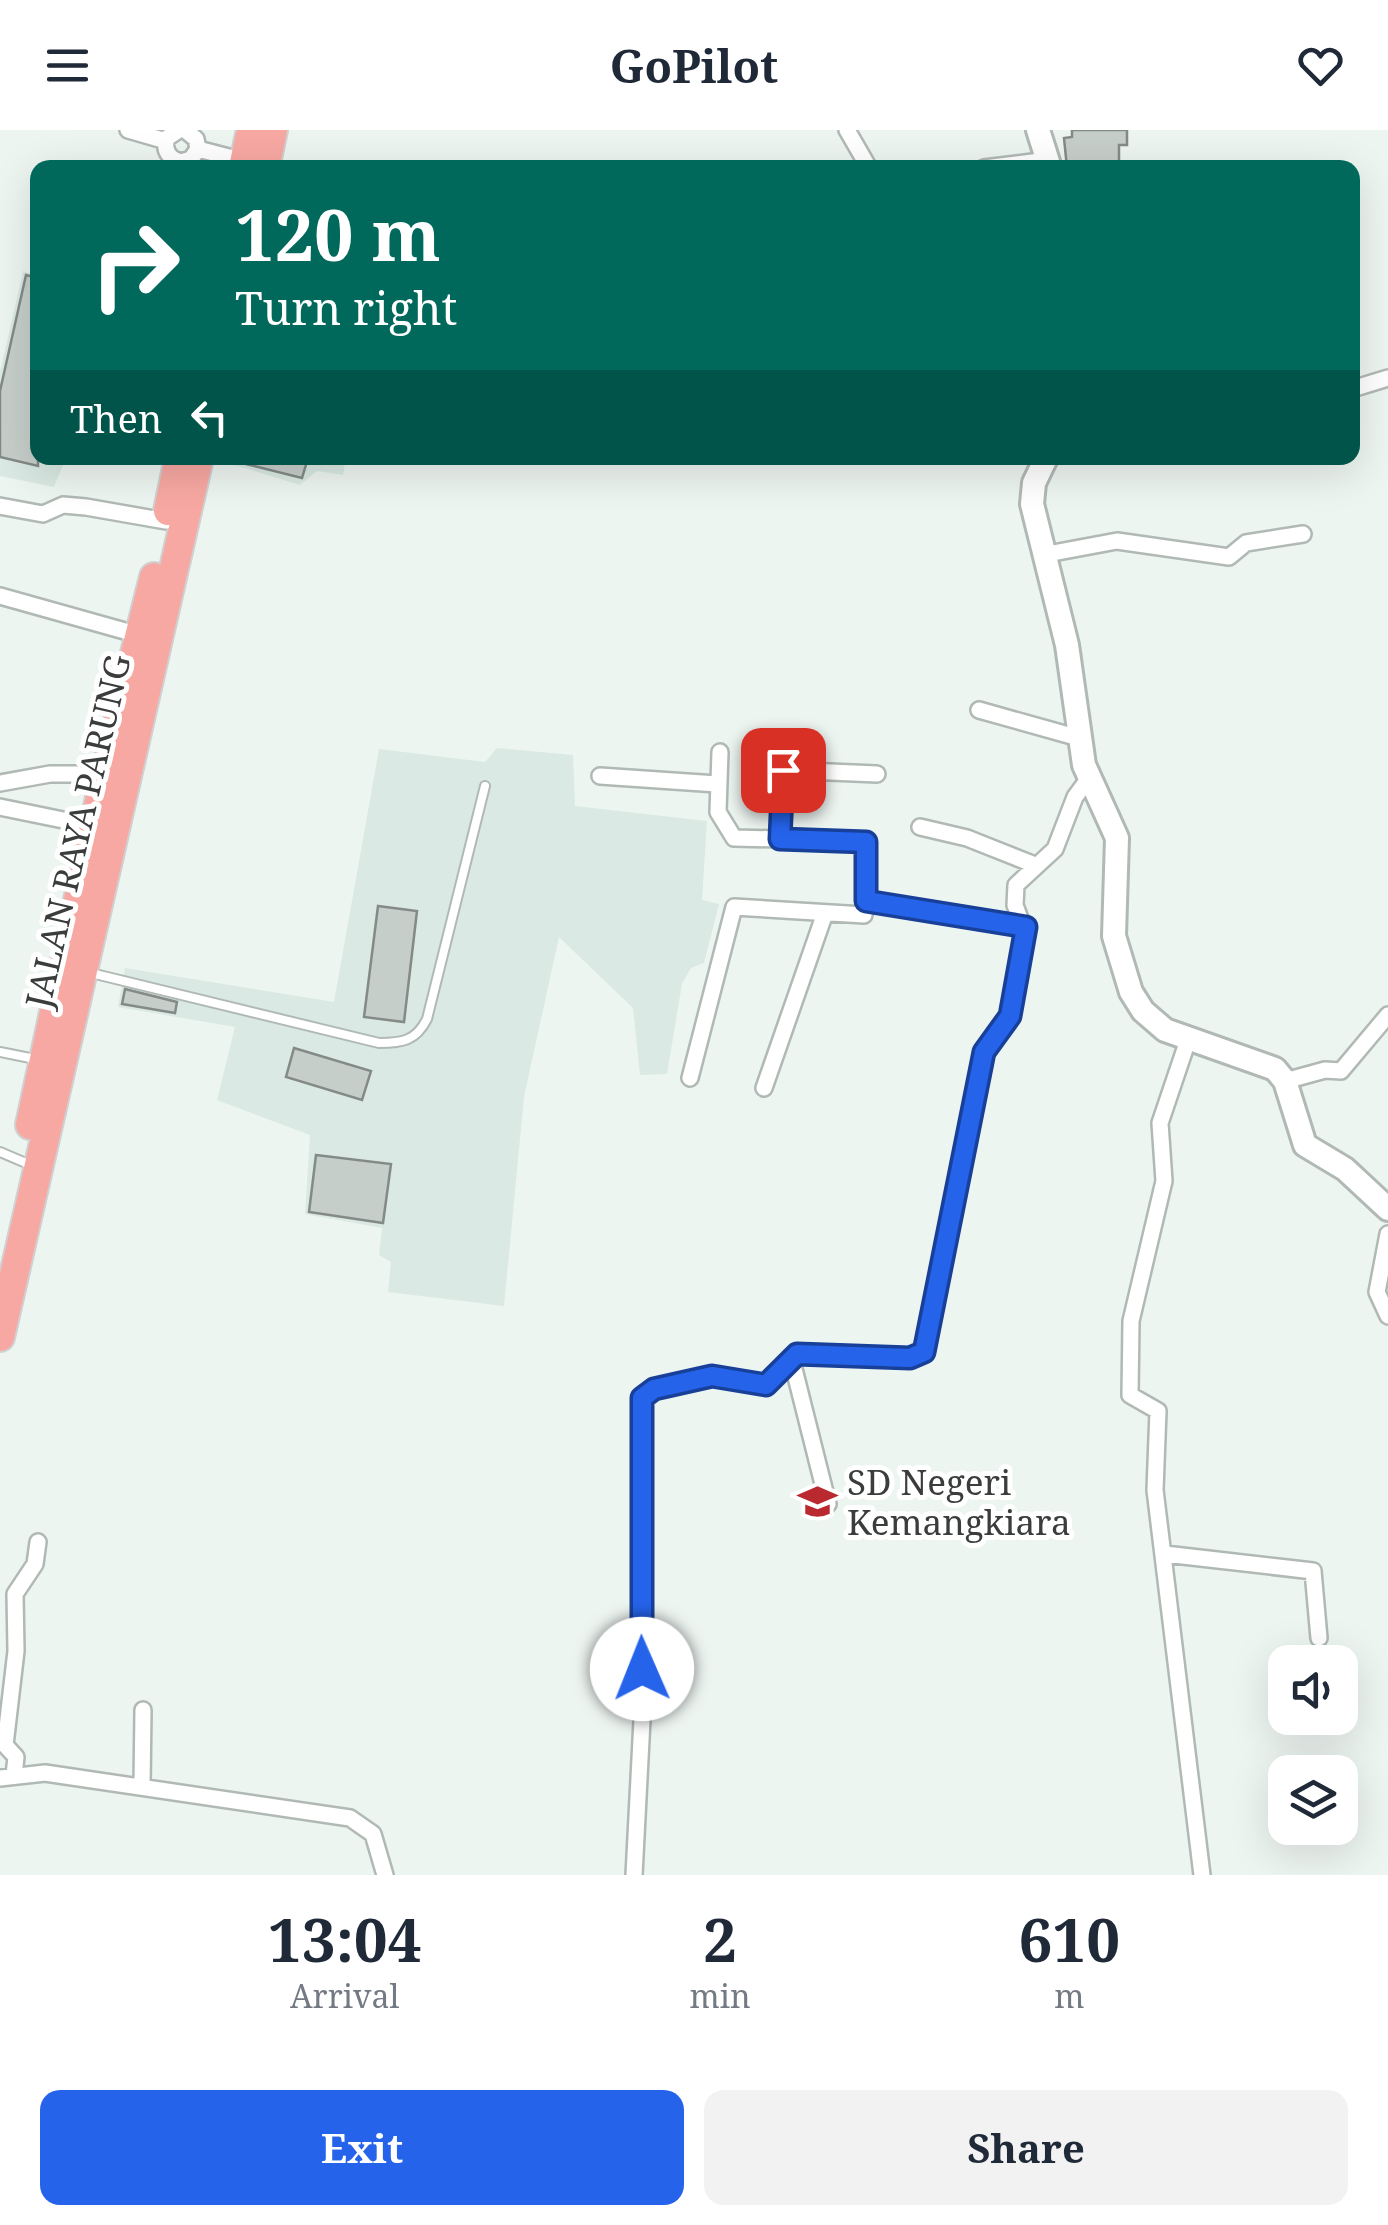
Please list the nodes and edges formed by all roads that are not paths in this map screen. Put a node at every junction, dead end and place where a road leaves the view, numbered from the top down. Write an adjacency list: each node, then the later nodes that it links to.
1 (128, 130): 6 (street)
2 (251, 130): 11 (highway)
3 (273, 130): 12 (highway)
4 (847, 130): 13 (street)
5 (1038, 130): 14 (street)
6 (177, 134): 7 (street); 8 (street)
7 (198, 149): 9 (street); 10 (street)
8 (175, 160)
9 (184, 160)
10 (234, 160)
11 (250, 160)
12 (253, 160)
13 (864, 160)
14 (1048, 160)
15 (1388, 378): 16 (street)
16 (1360, 387)
17 (178, 465): 21 (highway, JALAN RAYA PARUNG)
18 (197, 465): 29 (highway, JALAN RAYA PARUNG)
19 (1044, 465): 23 (street)
20 (0, 506): 21 (street)
21 (166, 521): 25 (highway, JALAN RAYA PARUNG)
22 (1304, 534): 23 (street)
23 (1042, 555): 27 (street)
24 (0, 596): 25 (street)
25 (139, 635): 29 (highway, JALAN RAYA PARUNG)
26 (979, 710): 27 (street)
27 (1079, 738): 32 (street)
28 (720, 752): 34 (street)
29 (117, 773): 33 (street); 38 (highway, JALAN RAYA PARUNG); 44 (highway, JALAN RAYA PARUNG)
30 (877, 774): 39 (street)
31 (600, 776): 34 (street)
32 (1089, 778): 40 (street); 46 (street)
33 (0, 783)
34 (717, 784): 39 (street)
35 (485, 786): 44 (lane)
36 (0, 807): 38 (street)
37 (920, 827): 40 (street)
38 (93, 832): 48 (highway, JALAN RAYA PARUNG)
39 (780, 839): 41 (street)
40 (1035, 865): 43 (street)
41 (866, 901): 42 (street); 43 (street)
42 (826, 912): 49 (street); 51 (street)
43 (1026, 927): 58 (street)
44 (84, 971): 52 (highway, JALAN RAYA PARUNG)
45 (1388, 1015): 50 (street)
46 (1188, 1040): 50 (street); 61 (street)
47 (0, 1052): 48 (lane)
48 (42, 1061): 52 (highway, JALAN RAYA PARUNG)
49 (690, 1078)
50 (1285, 1081): 53 (street)
51 (764, 1088)
52 (20, 1161): 55 (highway, JALAN RAYA PARUNG); 57 (highway, JALAN RAYA PARUNG)
53 (1387, 1203)
54 (1388, 1234): 56 (street)
55 (0, 1269)
56 (1388, 1316)
57 (0, 1337)
58 (791, 1357): 59 (street); 67 (street)
59 (828, 1504)
60 (38, 1542): 64 (street)
61 (1165, 1554): 62 (street); 68 (street)
62 (1318, 1638)
63 (144, 1710): 65 (street)
64 (7, 1776): 65 (street)
65 (142, 1787): 66 (street)
66 (385, 1875)
67 (634, 1875)
68 (1202, 1875)

